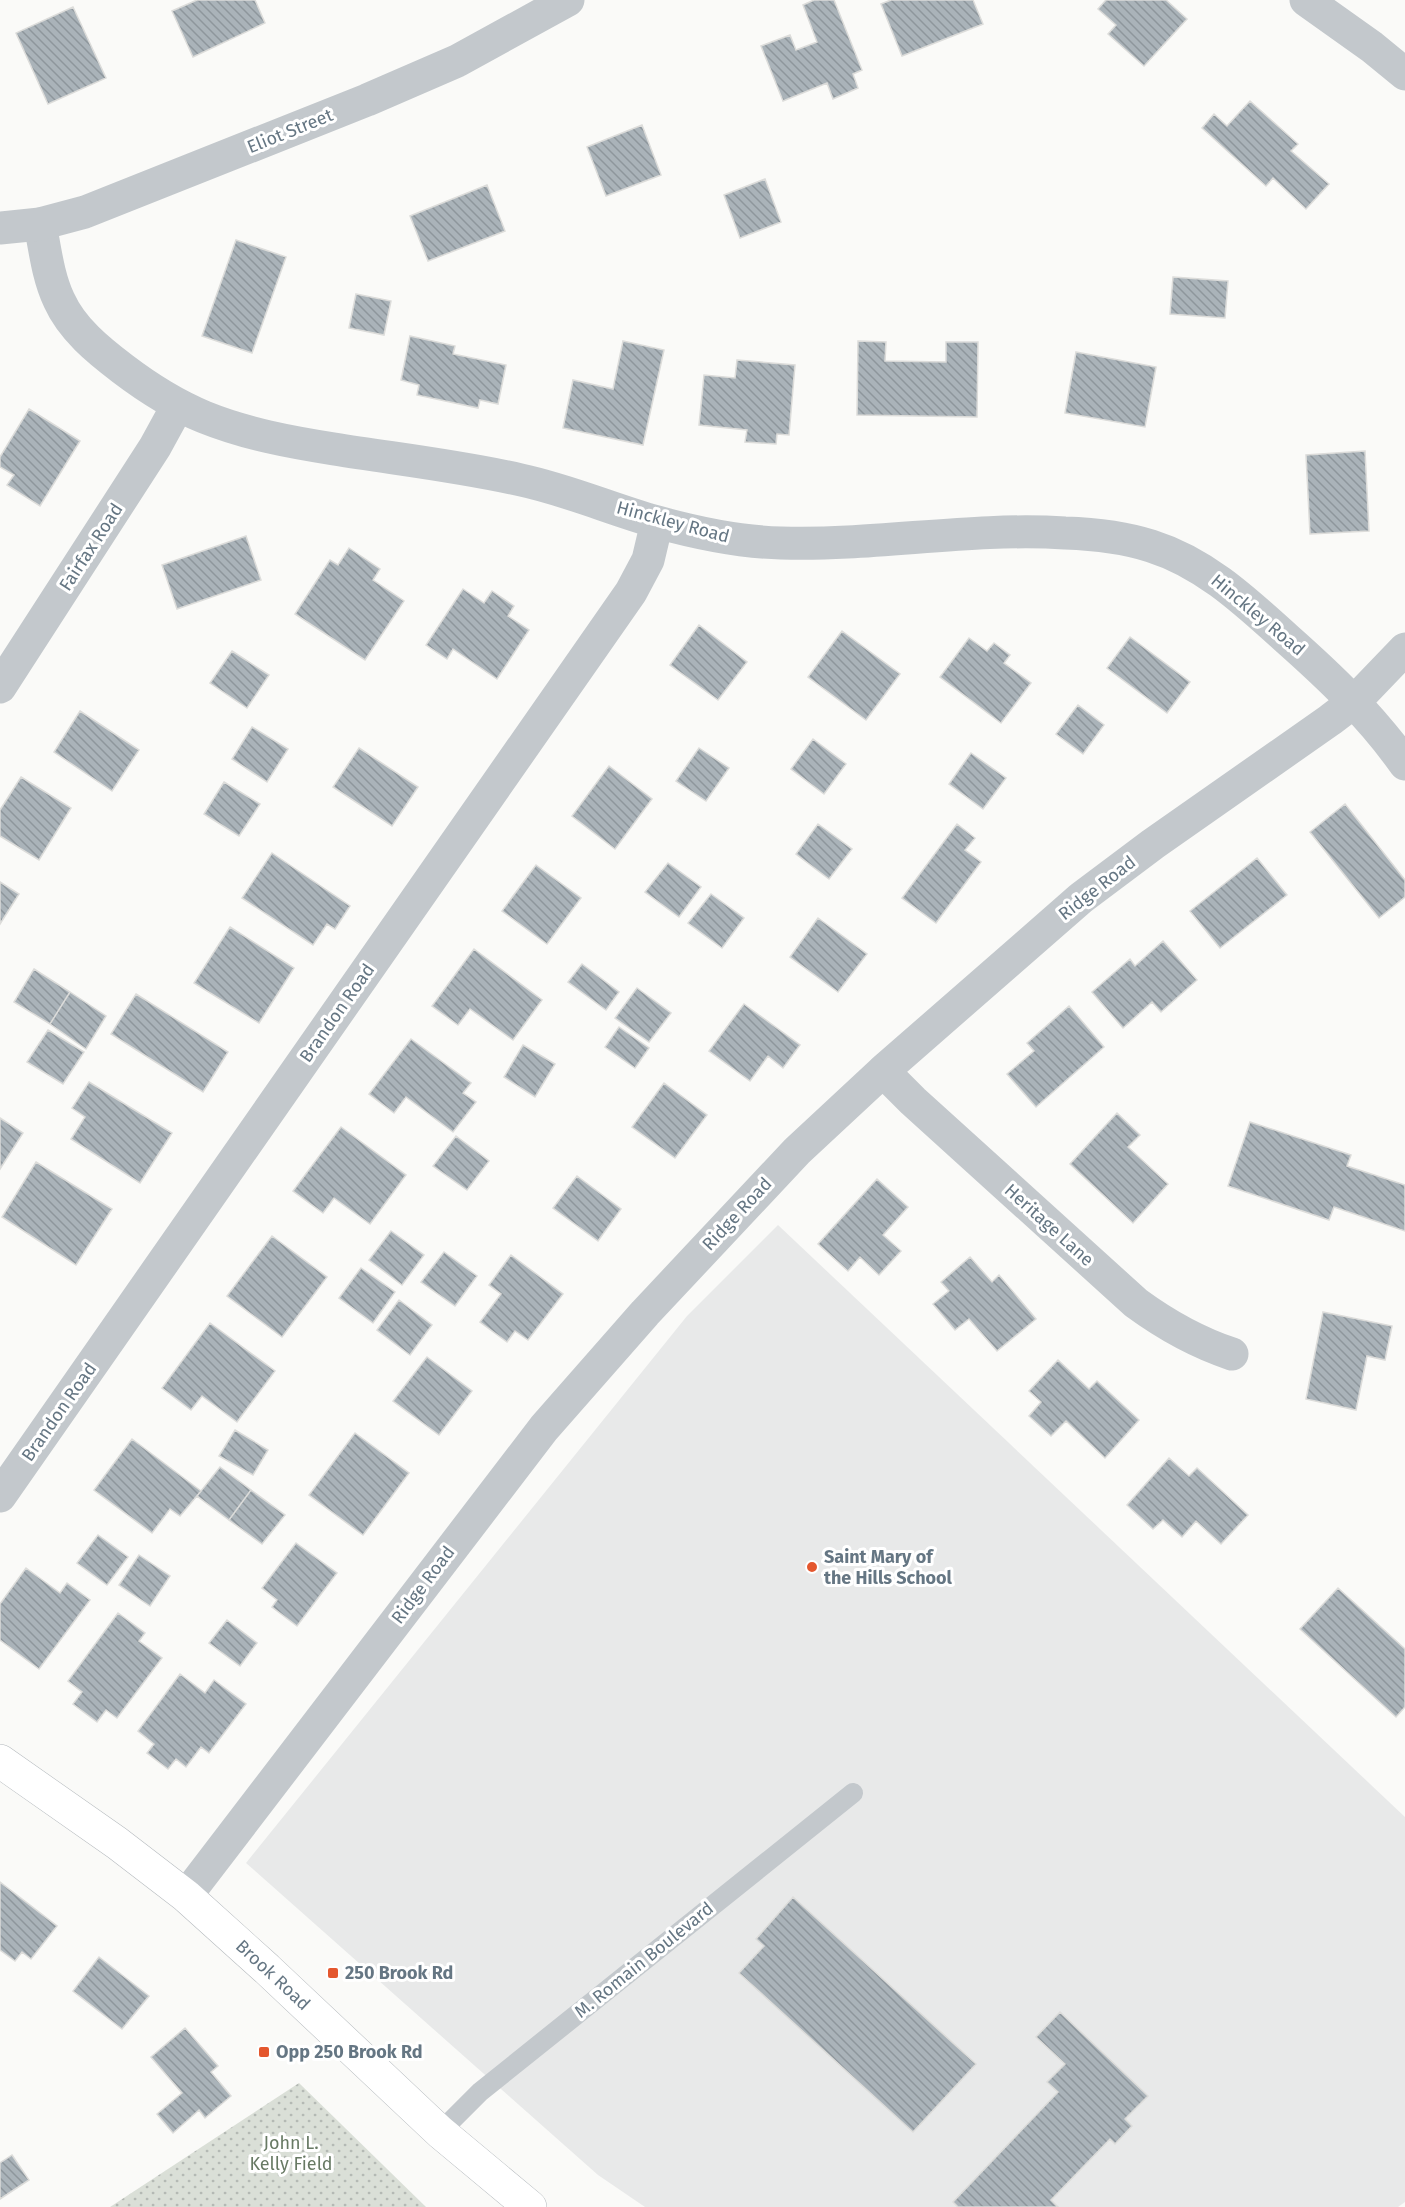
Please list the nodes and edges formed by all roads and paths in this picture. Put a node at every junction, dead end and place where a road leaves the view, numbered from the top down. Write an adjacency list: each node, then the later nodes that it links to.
1 (568, 0): 4 (street, Eliot Street)
2 (1306, 0): 3 (street)
3 (1405, 74)
4 (40, 224): 5 (street, Eliot Street); 6 (street, Hinckley Road)
5 (0, 228)
6 (178, 405): 7 (street, Hinckley Road); 9 (street, Fairfax Road)
7 (657, 522): 10 (street, Hinckley Road); 14 (street, Brandon Road)
8 (1405, 649): 10 (street, Ridge Road)
9 (0, 687)
10 (1355, 701): 11 (street, Hinckley Road); 12 (street, Ridge Road)
11 (1405, 764)
12 (883, 1071): 13 (street, Heritage Lane); 17 (street, Ridge Road)
13 (1232, 1354)
14 (0, 1496)
15 (0, 1761): 17 (main road, Brook Road)
16 (853, 1793): 18 (lane, M. Romain Boulevard)
17 (186, 1896): 18 (main road, Brook Road)
18 (440, 2132): 19 (main road, Brook Road)
19 (530, 2207)

